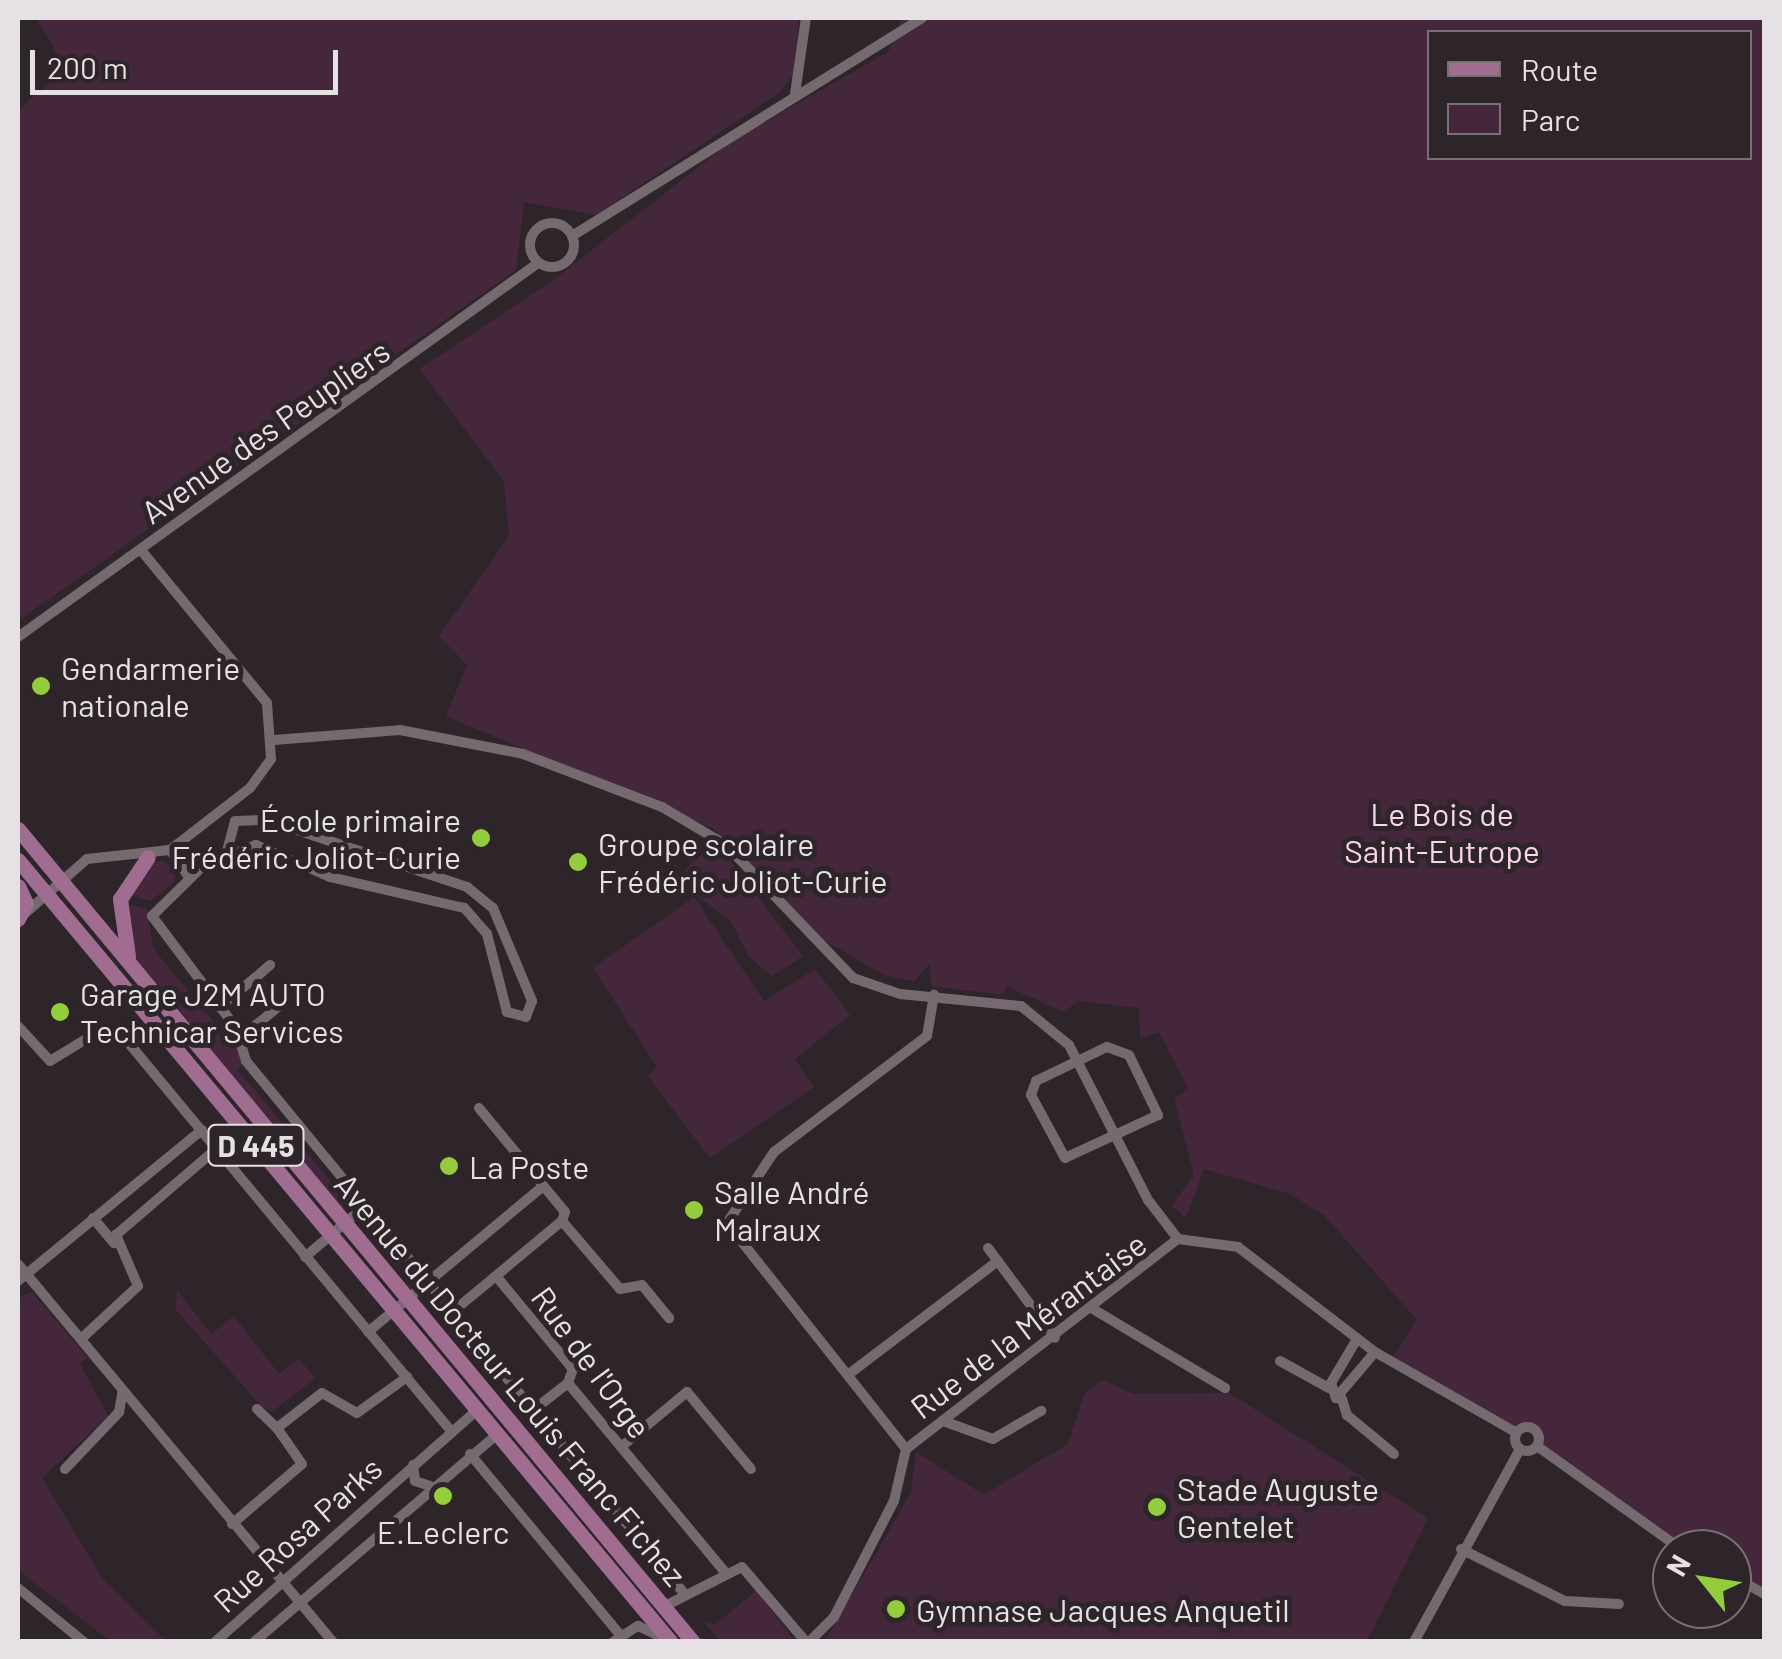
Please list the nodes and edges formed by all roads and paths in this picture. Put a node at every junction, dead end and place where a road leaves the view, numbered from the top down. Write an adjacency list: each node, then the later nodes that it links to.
1 (806, 18): 3 (street)
2 (922, 18): 3 (street, Avenue des Peupliers)
3 (795, 95): 4 (street, Avenue des Peupliers)
4 (572, 236): 5 (street, Avenue des Peupliers); 5 (street)
5 (538, 263): 6 (street, Avenue des Peupliers)
6 (141, 550): 7 (street, Avenue des Peupliers); 8 (street)
7 (18, 637)
8 (274, 740): 11 (street); 23 (street)
9 (18, 829): 16 (main road, Avenue du Docteur Louis Franc Fichez / D 445)
10 (18, 849): 16 (main road)
11 (170, 850): 13 (street); 15 (street)
12 (228, 851): 15 (street); 24 (street); 24 (street)
13 (148, 856): 16 (street); 21 (main road)
14 (18, 860): 18 (main road, Avenue du Docteur Louis Franc Fichez / D 445)
15 (189, 876): 25 (street)
16 (60, 880): 18 (street); 21 (main road, Avenue du Docteur Louis Franc Fichez / D 445)
17 (18, 886): 19 (main road)
18 (46, 893): 19 (street); 21 (main road); 39 (main road, Avenue du Docteur Louis Franc Fichez / D 445)
19 (18, 919)
20 (270, 965): 22 (street)
21 (136, 974): 38 (main road, Avenue du Docteur Louis Franc Fichez / D 445)
22 (255, 978): 25 (street); 28 (street)
23 (934, 994): 29 (street); 60 (street)
24 (505, 1005): 26 (street)
25 (220, 1008): 28 (street)
26 (490, 1009)
27 (18, 1026): 31 (street)
28 (240, 1039): 35 (street)
29 (1078, 1060): 32 (street); 32 (street); 32 (street)
30 (479, 1108): 34 (street)
31 (202, 1130): 33 (street); 36 (street)
32 (1118, 1139): 40 (street)
33 (216, 1149): 41 (street); 43 (street)
34 (543, 1186): 37 (street); 48 (street)
35 (367, 1204): 38 (street); 48 (street)
36 (93, 1218): 41 (street); 47 (street)
37 (562, 1222): 46 (street); 53 (street)
38 (344, 1224): 39 (street); 49 (main road, Avenue du Docteur Louis Franc Fichez / D 445)
39 (330, 1235): 43 (street); 52 (main road, Avenue du Docteur Louis Franc Fichez / D 445)
40 (1178, 1238): 51 (street, Rue de la Mérantaise); 57 (street)
41 (114, 1242): 56 (street)
42 (988, 1248): 44 (street)
43 (305, 1257): 54 (street)
44 (998, 1262): 55 (street); 60 (street)
45 (18, 1264): 47 (street)
46 (496, 1276): 50 (street); 62 (street, Rue de l'Orge)
47 (22, 1278): 56 (street)
48 (432, 1282): 49 (street); 67 (street)
49 (409, 1301): 52 (street); 72 (main road, Avenue du Docteur Louis Franc Fichez / D 445)
50 (462, 1304)
51 (1093, 1309): 55 (street, Rue de la Mérantaise); 63 (street)
52 (394, 1313): 54 (street); 72 (main road, Avenue du Docteur Louis Franc Fichez / D 445)
53 (670, 1318)
54 (368, 1332): 61 (street)
55 (1055, 1338): 73 (street, Rue de la Mérantaise)
56 (81, 1339): 65 (street)
57 (1358, 1339): 58 (street); 64 (street)
58 (1375, 1352): 66 (street); 76 (street)
59 (1280, 1360): 64 (street)
60 (849, 1374): 79 (street)
61 (407, 1376): 74 (street); 75 (street)
62 (568, 1382): 67 (street); 78 (street, Rue de l'Orge)
63 (1225, 1388)
64 (1329, 1388): 66 (street)
65 (123, 1390): 69 (street); 71 (street)
66 (1342, 1399): 82 (street)
67 (536, 1408): 94 (street)
68 (257, 1409): 74 (street)
69 (138, 1410): 71 (street); 88 (street)
70 (1041, 1411): 73 (street)
71 (119, 1412): 84 (street)
72 (490, 1415): 75 (street, Rue Rosa Parks); 81 (street, Rue Rosa Parks); 87 (main road, Avenue du Docteur Louis Franc Fichez / D 445); 87 (main road); 105 (main road, Avenue du Docteur Louis Franc Fichez / D 445)
73 (944, 1421): 79 (street, Rue de la Mérantaise)
74 (276, 1428): 88 (street)
75 (452, 1432): 83 (street, Rue Rosa Parks)
76 (1515, 1432): 77 (street); 80 (street)
77 (1538, 1446): 80 (street); 89 (street)
78 (621, 1447): 85 (street); 91 (street, Rue de l'Orge)
79 (906, 1449): 107 (street)
80 (1520, 1449): 90 (street)
81 (470, 1454): 86 (street, Rue Rosa Parks); 99 (street)
82 (1394, 1454)
83 (413, 1464): 86 (street, Rue Rosa Parks); 92 (street, Rue Rosa Parks)
84 (65, 1469)
85 (751, 1469)
86 (430, 1486): 95 (street, Rue Rosa Parks)
87 (587, 1512): 97 (main road, Avenue du Docteur Louis Franc Fichez / D 445)
88 (232, 1524): 92 (street)
89 (1652, 1529)
90 (1461, 1549): 96 (street); 108 (street)
91 (724, 1571): 94 (street); 107 (street)
92 (278, 1578): 95 (street); 98 (street, Rue Rosa Parks)
93 (18, 1588): 100 (street)
94 (683, 1592): 97 (street)
95 (296, 1600): 103 (street, Rue Rosa Parks); 104 (street)
96 (1619, 1604)
97 (665, 1606): 106 (main road, Avenue du Docteur Louis Franc Fichez / D 445)
98 (224, 1632): 101 (street, Rue Rosa Parks); 102 (street)
99 (617, 1639): 105 (street)
100 (84, 1642)
101 (215, 1642)
102 (234, 1642)
103 (254, 1642)
104 (333, 1642)
105 (667, 1642)
106 (693, 1642)
107 (807, 1642)
108 (1414, 1642)

